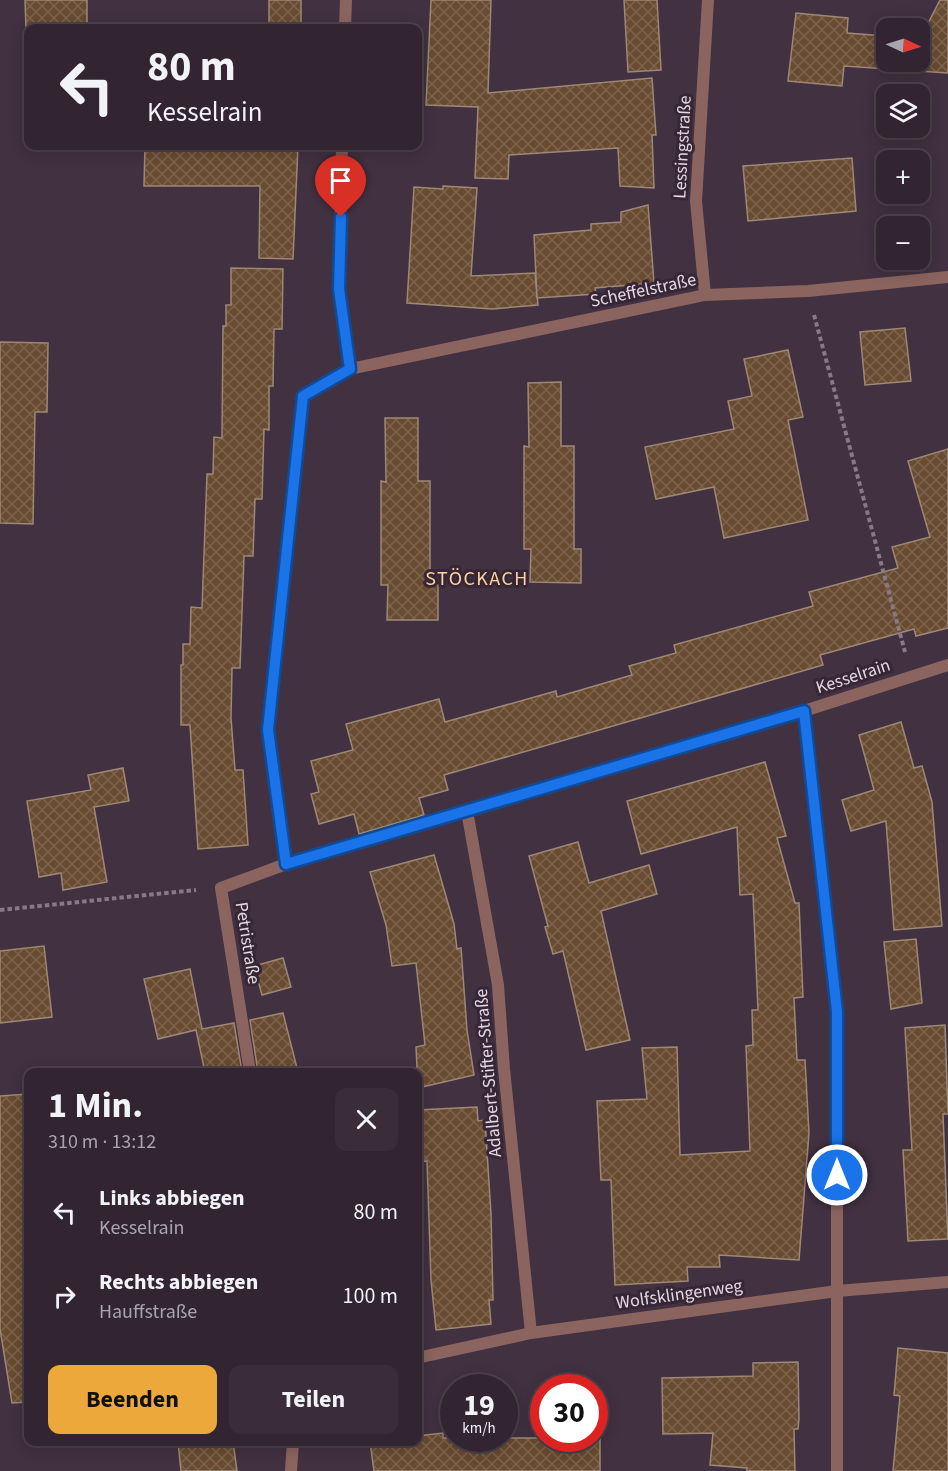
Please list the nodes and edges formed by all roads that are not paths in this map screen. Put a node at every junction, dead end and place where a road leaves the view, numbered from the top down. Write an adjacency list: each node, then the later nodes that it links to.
1 (346, 0): 3 (street)
2 (708, 0): 6 (street, Lessingstraße)
3 (345, 24)
4 (342, 150): 7 (street)
5 (948, 276): 6 (street, Scheffelstraße)
6 (705, 295): 7 (street, Scheffelstraße)
7 (350, 369): 11 (street, Scheffelstraße)
8 (948, 665): 9 (street, Kesselrain)
9 (804, 711): 10 (street, Kesselrain); 14 (street)
10 (466, 811): 11 (street, Kesselrain); 15 (street, Adalbert-Stifter-Straße)
11 (286, 864): 12 (street, Petristraße)
12 (249, 1068)
13 (948, 1282): 14 (street, Wolfsklingenweg)
14 (837, 1291): 15 (street, Wolfsklingenweg); 19 (street)
15 (531, 1333): 16 (street, Wolfsklingenweg)
16 (422, 1357)
17 (293, 1446): 18 (street)
18 (291, 1471)
19 (837, 1471)

